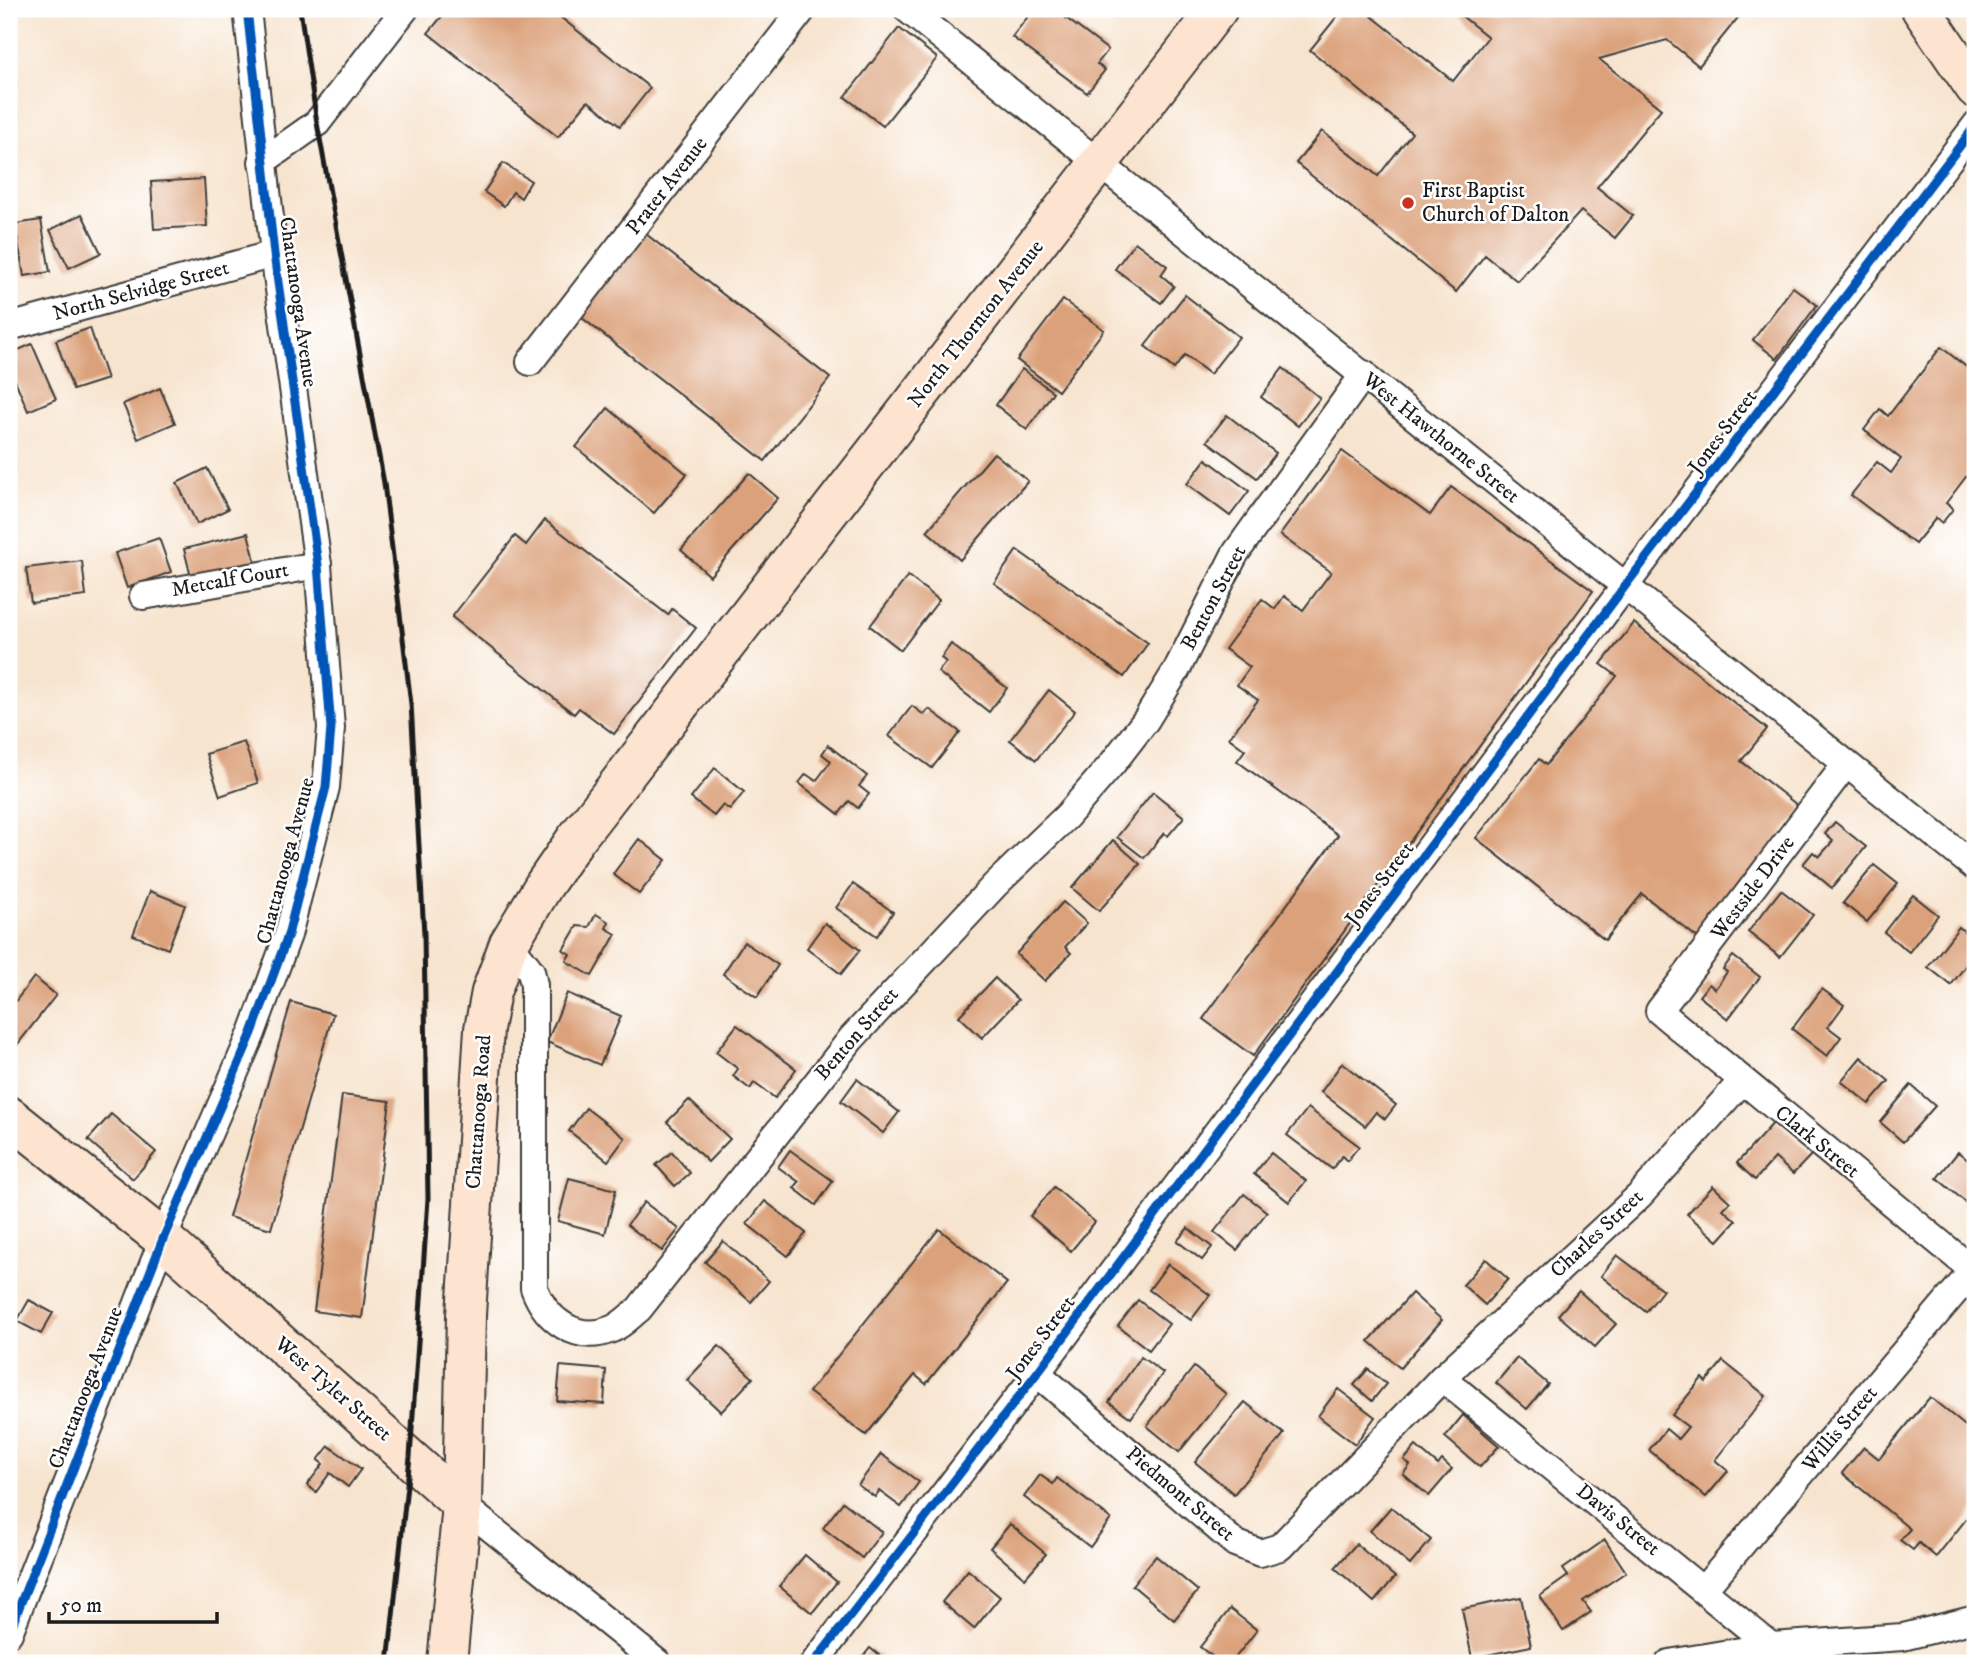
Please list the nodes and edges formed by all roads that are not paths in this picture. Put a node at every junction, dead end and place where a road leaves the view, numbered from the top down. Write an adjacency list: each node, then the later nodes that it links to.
1 (247, 9): 9 (street, Chattanooga Avenue)
2 (405, 9): 9 (street)
3 (803, 9): 13 (street, Prater Avenue)
4 (907, 9): 10 (street, West Hawthorne Street)
5 (1218, 9): 10 (main road, North Thornton Avenue)
6 (1921, 9): 7 (main road)
7 (1975, 88)
8 (1975, 126): 16 (street, Jones Street)
9 (262, 162): 11 (street, Chattanooga Avenue)
10 (1101, 162): 14 (street, West Hawthorne Street); 18 (main road, North Thornton Avenue)
11 (274, 254): 12 (street, North Selvidge Street); 15 (street, Chattanooga Avenue)
12 (9, 327)
13 (530, 362)
14 (1364, 374): 16 (street, West Hawthorne Street); 21 (street, Benton Street)
15 (318, 565): 17 (street, Metcalf Court); 25 (street, Chattanooga Avenue)
16 (1625, 586): 19 (street, West Hawthorne Street); 27 (street, Jones Street)
17 (143, 596)
18 (731, 637): 21 (main road, Chattanooga Road)
19 (1846, 764): 20 (street, West Hawthorne Street); 22 (street, Westside Drive)
20 (1975, 867)
21 (509, 943): 29 (main road, Chattanooga Road)
22 (1659, 1011): 23 (street, Clark Street)
23 (1742, 1081): 26 (street, Clark Street); 28 (street, Charles Street)
24 (9, 1116): 25 (main road, West Tyler Street)
25 (163, 1239): 29 (main road, West Tyler Street); 32 (street, Chattanooga Avenue)
26 (1975, 1270): 30 (street, Willis Street)
27 (1037, 1373): 28 (street, Piedmont Street); 36 (street, Jones Street)
28 (1442, 1378): 30 (street, Davis Street)
29 (462, 1505): 34 (main road, Chattanooga Road); 35 (street, West Tyler Street)
30 (1704, 1589): 33 (street, Davis Street)
31 (1975, 1619): 33 (street)
32 (9, 1633)
33 (1771, 1646): 37 (street); 38 (street, Davis Street)
34 (447, 1663)
35 (658, 1663)
36 (814, 1663)
37 (1669, 1663)
38 (1792, 1663)

